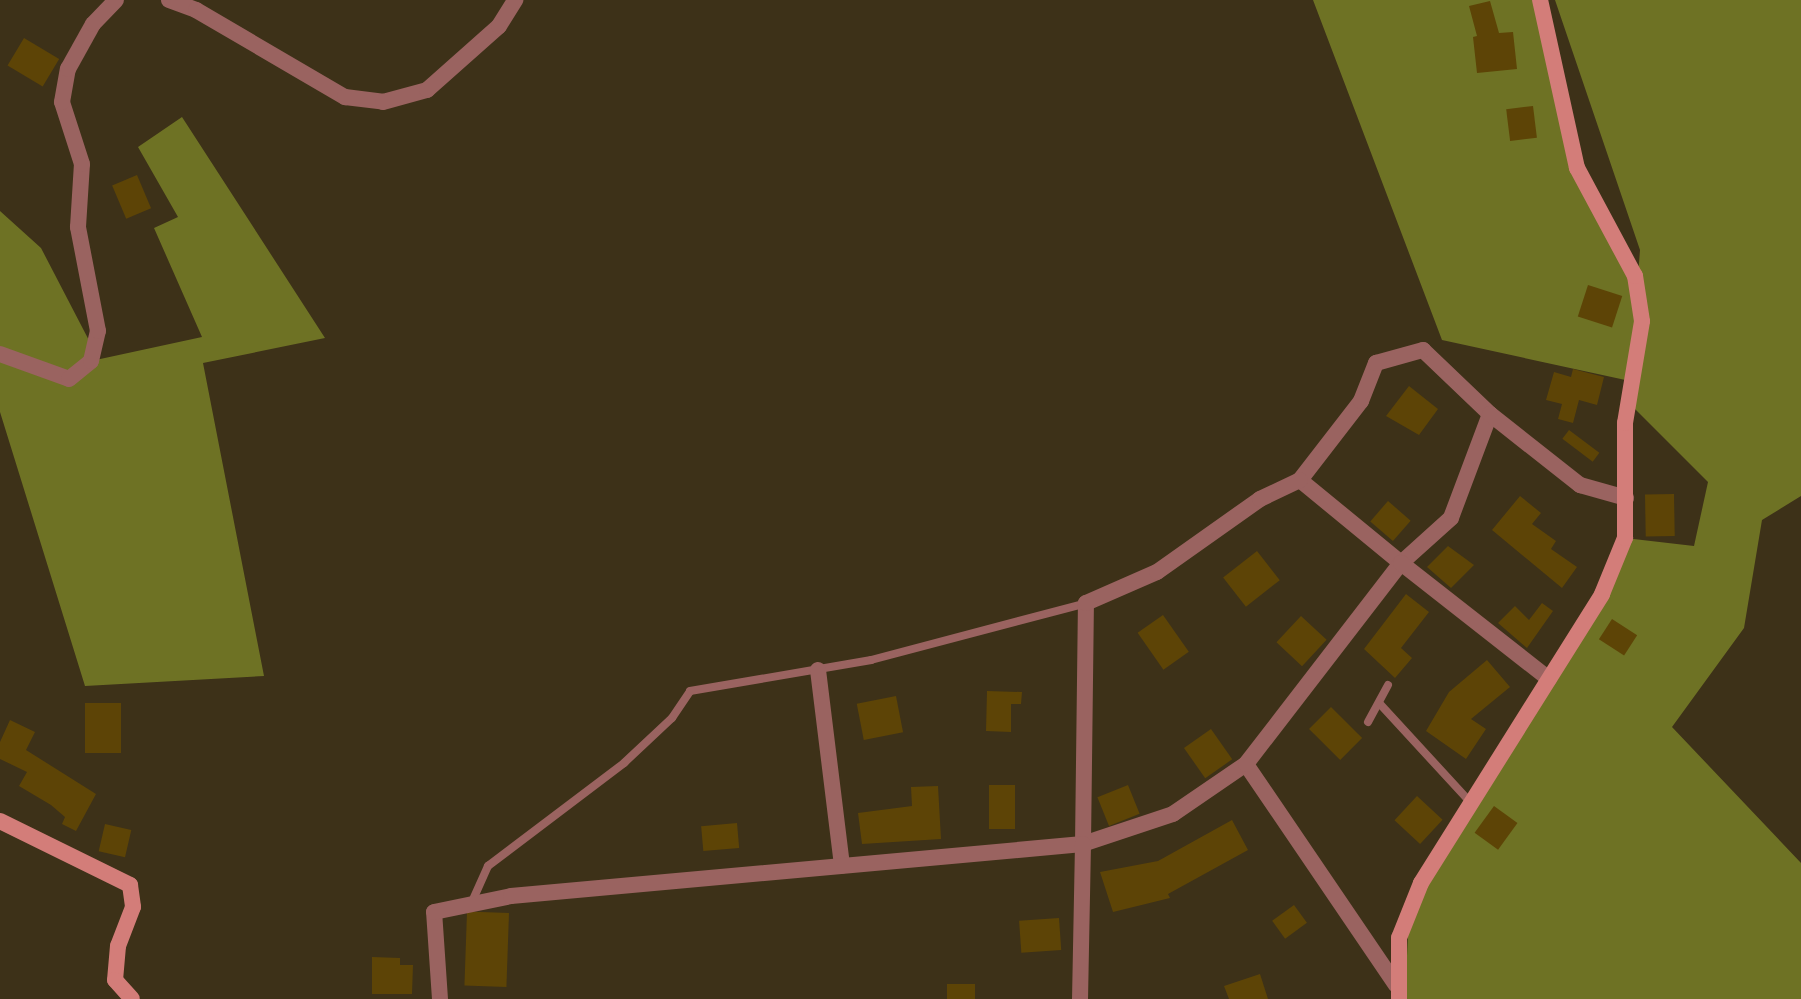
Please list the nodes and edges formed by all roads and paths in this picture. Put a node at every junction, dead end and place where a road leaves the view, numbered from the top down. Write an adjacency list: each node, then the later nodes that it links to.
1 (116, 0): 5 (street)
2 (169, 0): 3 (street)
3 (515, 0)
4 (1540, 0): 8 (street)
5 (0, 354)
6 (1490, 414): 7 (street); 8 (street); 9 (street)
7 (1300, 480): 9 (street); 10 (street)
8 (1626, 498): 12 (street)
9 (1401, 563): 12 (street); 16 (street)
10 (1086, 603): 11 (lane); 19 (street)
11 (818, 670): 20 (street); 21 (lane)
12 (1549, 679): 17 (street)
13 (1388, 685): 14 (lane)
14 (1380, 704): 15 (lane); 17 (lane)
15 (1368, 722)
16 (1246, 764): 19 (street); 22 (street)
17 (1471, 803): 22 (street)
18 (0, 821): 23 (street)
19 (1083, 844): 20 (street); 25 (street)
20 (842, 866): 21 (street)
21 (470, 904): 24 (street)
22 (1398, 992)
23 (132, 999)
24 (440, 999)
25 (1080, 999)

